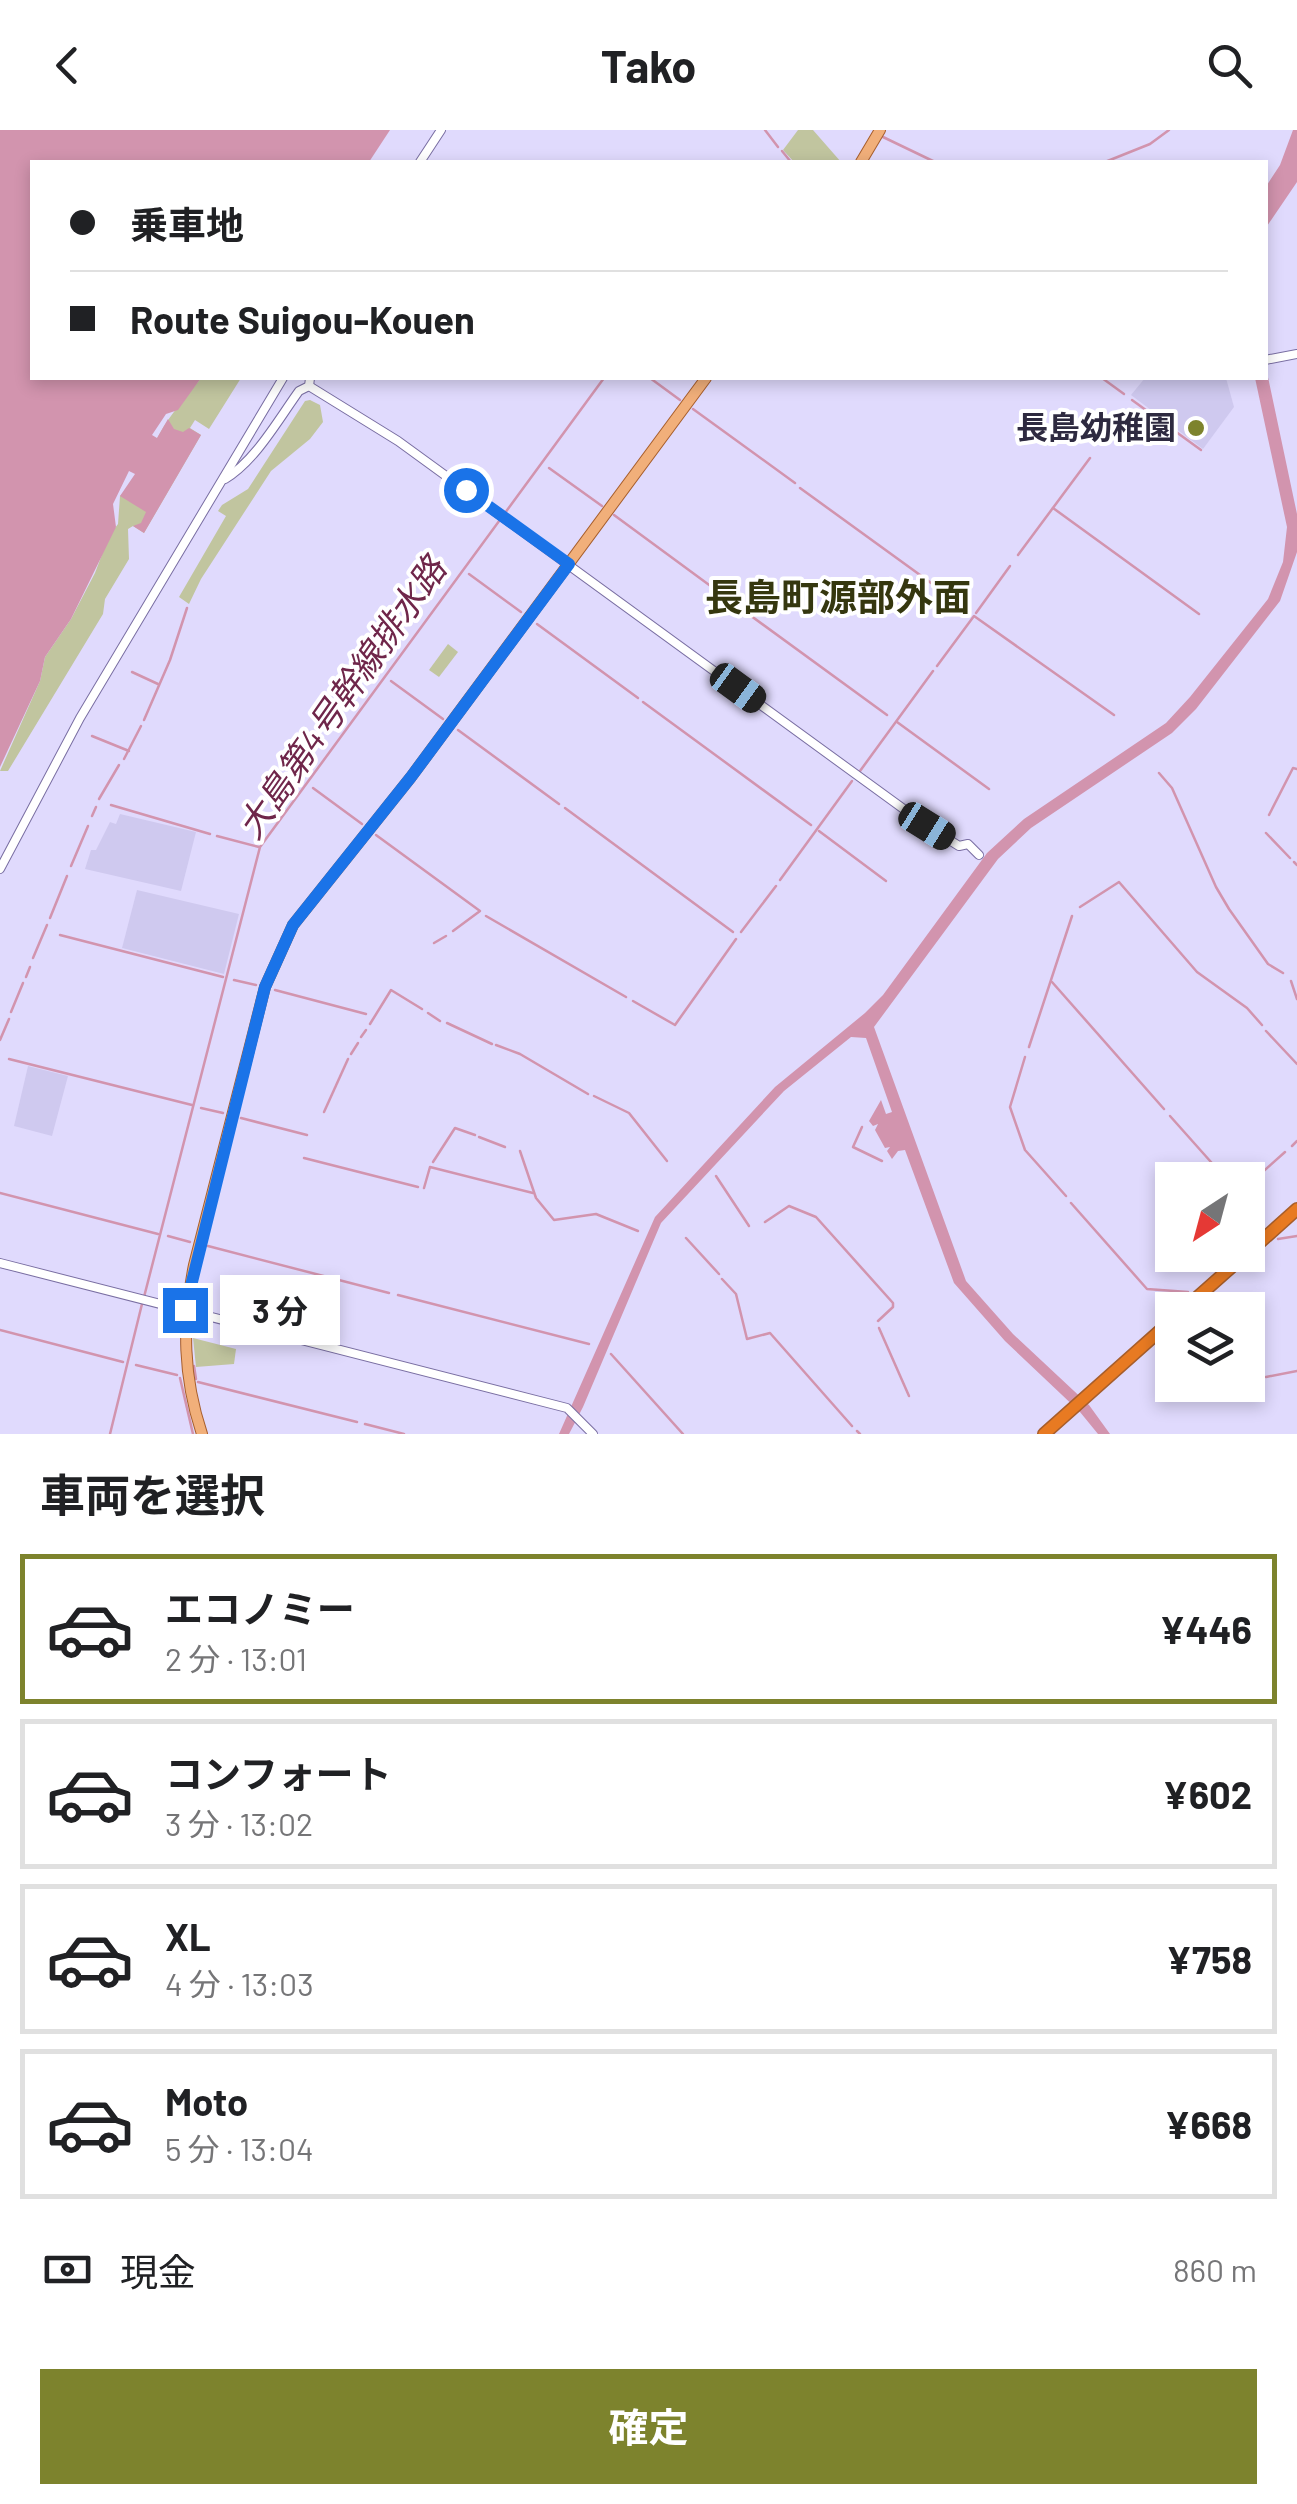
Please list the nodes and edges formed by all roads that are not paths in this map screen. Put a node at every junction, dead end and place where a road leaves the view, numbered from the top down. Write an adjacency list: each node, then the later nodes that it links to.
1 (441, 130): 3 (street)
2 (880, 130): 4 (main road)
3 (421, 160)
4 (862, 160)
5 (1297, 354): 6 (street)
6 (1268, 359)
7 (282, 380): 10 (street)
8 (705, 380): 11 (main road)
9 (309, 382): 10 (street); 11 (street)
10 (221, 481): 13 (street)
11 (569, 564): 12 (street); 19 (main road)
12 (980, 855)
13 (0, 869)
14 (1297, 1210): 15 (highway)
15 (1265, 1238)
16 (0, 1262): 19 (street)
17 (1226, 1272): 18 (highway)
18 (1203, 1292)
19 (185, 1310): 21 (main road); 22 (street)
20 (1155, 1335): 23 (highway)
21 (202, 1434)
22 (593, 1434)
23 (1044, 1434)

